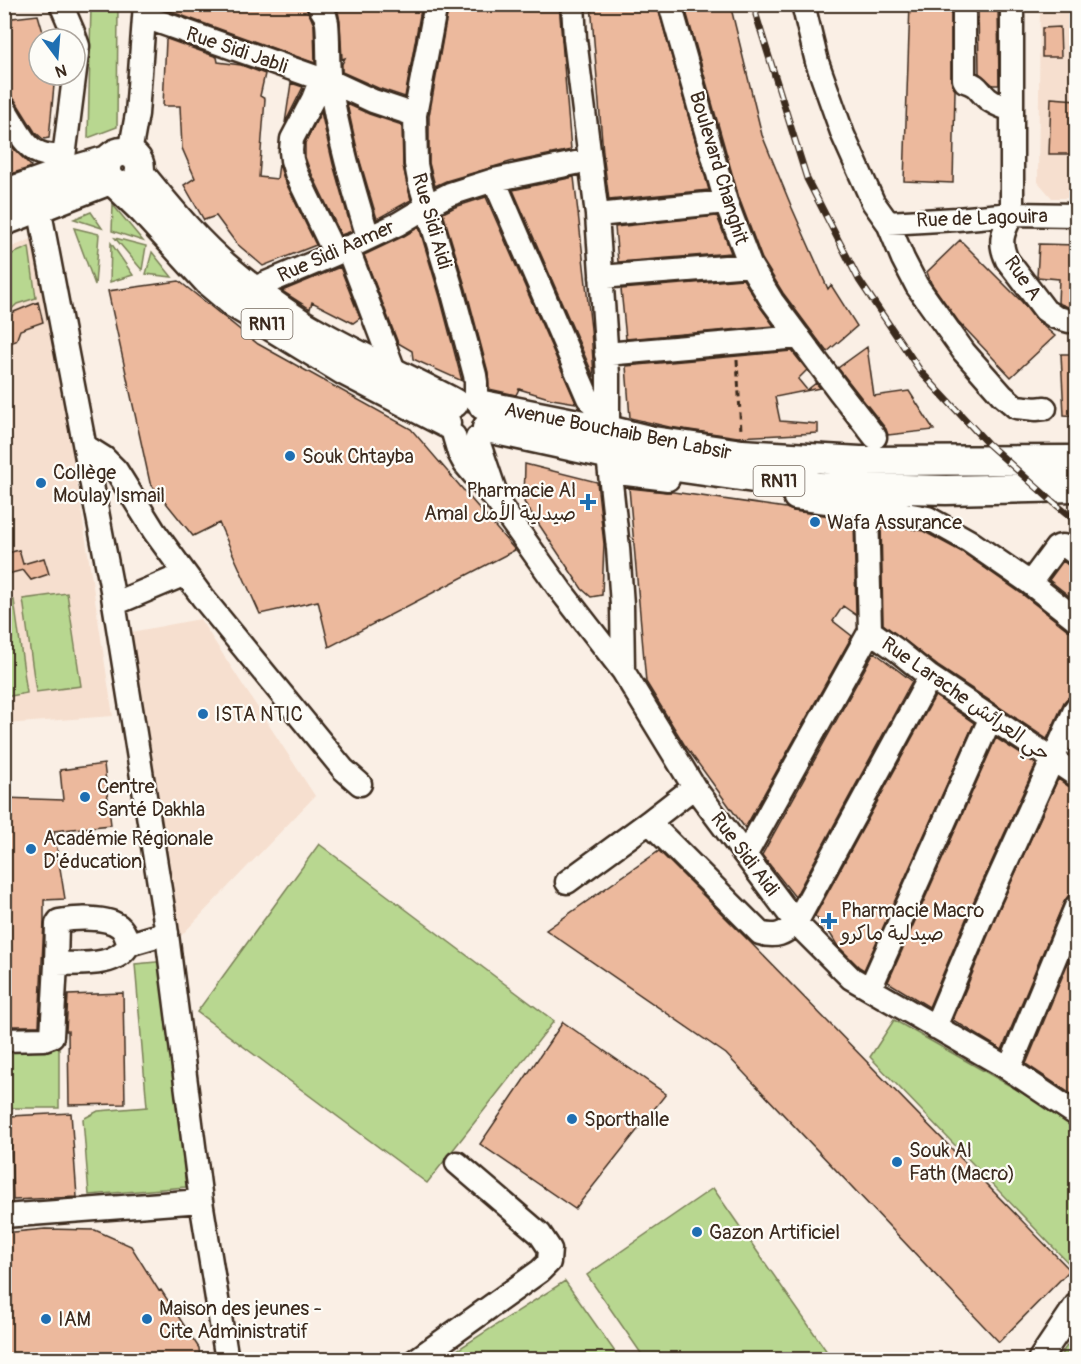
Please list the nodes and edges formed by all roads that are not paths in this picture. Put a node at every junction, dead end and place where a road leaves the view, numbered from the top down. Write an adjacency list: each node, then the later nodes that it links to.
1 (60, 4): 15 (street)
2 (318, 4): 10 (street)
3 (436, 4): 13 (street, Rue Sidi Aidi)
4 (573, 4): 14 (street)
5 (670, 4): 19 (street, Boulevard Changhit)
6 (803, 4): 26 (street)
7 (964, 4): 12 (street)
8 (1012, 4): 12 (street)
9 (145, 11): 10 (street, Rue Sidi Jabli); 16 (street)
10 (325, 80): 13 (street, Rue Sidi Jabli); 27 (street); 28 (street)
11 (4, 108): 15 (street)
12 (1011, 110): 22 (street)
13 (415, 114): 21 (street, Rue Sidi Aidi)
14 (590, 160): 17 (street, Rue Sidi Aamer); 23 (street)
15 (64, 165): 16 (main road); 18 (main road)
16 (121, 171): 20 (main road); 31 (main road, Avenue Bouchaib Ben Labsir / RN11); 37 (main road, Avenue Bouchaib Ben Labsir / RN11)
17 (495, 180): 21 (street, Rue Sidi Aamer); 39 (street)
18 (4, 194)
19 (726, 202): 23 (street); 29 (street, Boulevard Changhit)
20 (39, 207): 25 (main road); 40 (street)
21 (427, 207): 27 (street, Rue Sidi Aamer); 37 (street, Rue Sidi Aidi)
22 (1012, 214): 24 (street, Rue de Lagouira); 26 (street, Rue de Lagouira); 32 (street, Rue A)
23 (597, 215): 30 (street)
24 (1077, 215)
25 (4, 221)
26 (888, 223): 36 (street)
27 (368, 237): 28 (street, Rue Sidi Aamer)
28 (341, 250): 31 (street, Rue Sidi Aamer); 35 (street)
29 (750, 265): 30 (street); 33 (street, Boulevard Changhit)
30 (601, 277): 34 (street)
31 (252, 289): 35 (main road, Avenue Bouchaib Ben Labsir / RN11)
32 (1077, 321)
33 (799, 337): 34 (street); 38 (street, Boulevard Changhit)
34 (606, 354): 39 (street)
35 (395, 373): 37 (main road, Avenue Bouchaib Ben Labsir / RN11)
36 (1045, 408)
37 (468, 419): 39 (main road, Avenue Bouchaib Ben Labsir / RN11); 50 (street, Rue Sidi Aidi)
38 (875, 437)
39 (608, 442): 41 (main road, Avenue Bouchaib Ben Labsir / RN11); 42 (main road, Avenue Bouchaib Ben Labsir / RN11); 43 (street); 50 (street)
40 (85, 446): 45 (street); 47 (street)
41 (1077, 460)
42 (1077, 488)
43 (867, 507): 46 (street); 49 (street, Rue Larache حي العرائش)
44 (1077, 554): 46 (street)
45 (185, 573): 47 (street); 56 (street)
46 (1030, 583): 48 (street)
47 (114, 604): 63 (street)
48 (1077, 619)
49 (870, 631): 51 (street, Rue Larache حي العرائش); 59 (street)
50 (623, 671): 57 (street, Rue Sidi Aidi)
51 (930, 677): 53 (street, Rue Larache حي العرائش); 62 (street)
52 (1077, 708): 54 (street)
53 (991, 717): 54 (street, Rue Larache حي العرائش); 66 (street)
54 (1053, 759): 55 (street, Rue Larache حي العرائش); 67 (street)
55 (1077, 775)
56 (360, 784)
57 (694, 787): 58 (street); 59 (street, Rue Sidi Aidi)
58 (649, 822): 60 (street); 62 (street)
59 (746, 854): 62 (street, Rue Sidi Aidi)
60 (567, 882)
61 (1077, 907): 69 (street)
62 (796, 922): 66 (street, Rue Sidi Aidi)
63 (167, 933): 64 (street); 72 (street)
64 (129, 944): 65 (street); 65 (street)
65 (56, 964): 68 (street)
66 (870, 990): 67 (street, Rue Sidi Aidi)
67 (935, 1026): 69 (street, Rue Sidi Aidi)
68 (4, 1040)
69 (1009, 1069): 70 (street, Rue Sidi Aidi)
70 (1077, 1114)
71 (457, 1163): 76 (street)
72 (201, 1201): 73 (street); 75 (street)
73 (4, 1216)
74 (1077, 1305): 77 (street)
75 (227, 1359)
76 (416, 1359)
77 (1039, 1359)

